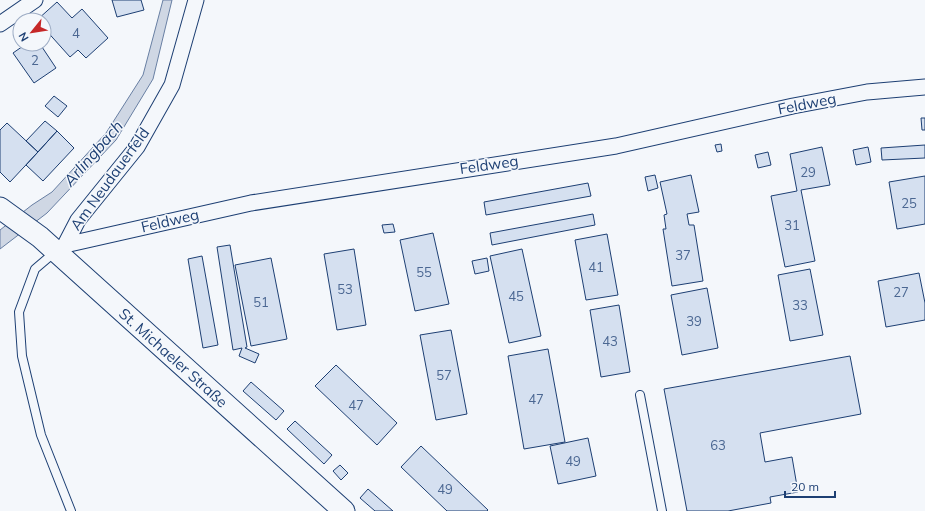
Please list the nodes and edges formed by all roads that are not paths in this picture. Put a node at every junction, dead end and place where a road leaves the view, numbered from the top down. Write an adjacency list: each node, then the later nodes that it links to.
1 (35, 0): 3 (street)
2 (196, 0): 6 (street, Am Neudauerfeld)
3 (0, 24)
4 (925, 87): 6 (street, Feldweg)
5 (2, 210): 6 (main road, St. Michaeler Straße)
6 (60, 248): 8 (lane); 9 (main road, St. Michaeler Straße)
7 (640, 395): 10 (lane)
8 (71, 511)
9 (344, 511)
10 (662, 511)

